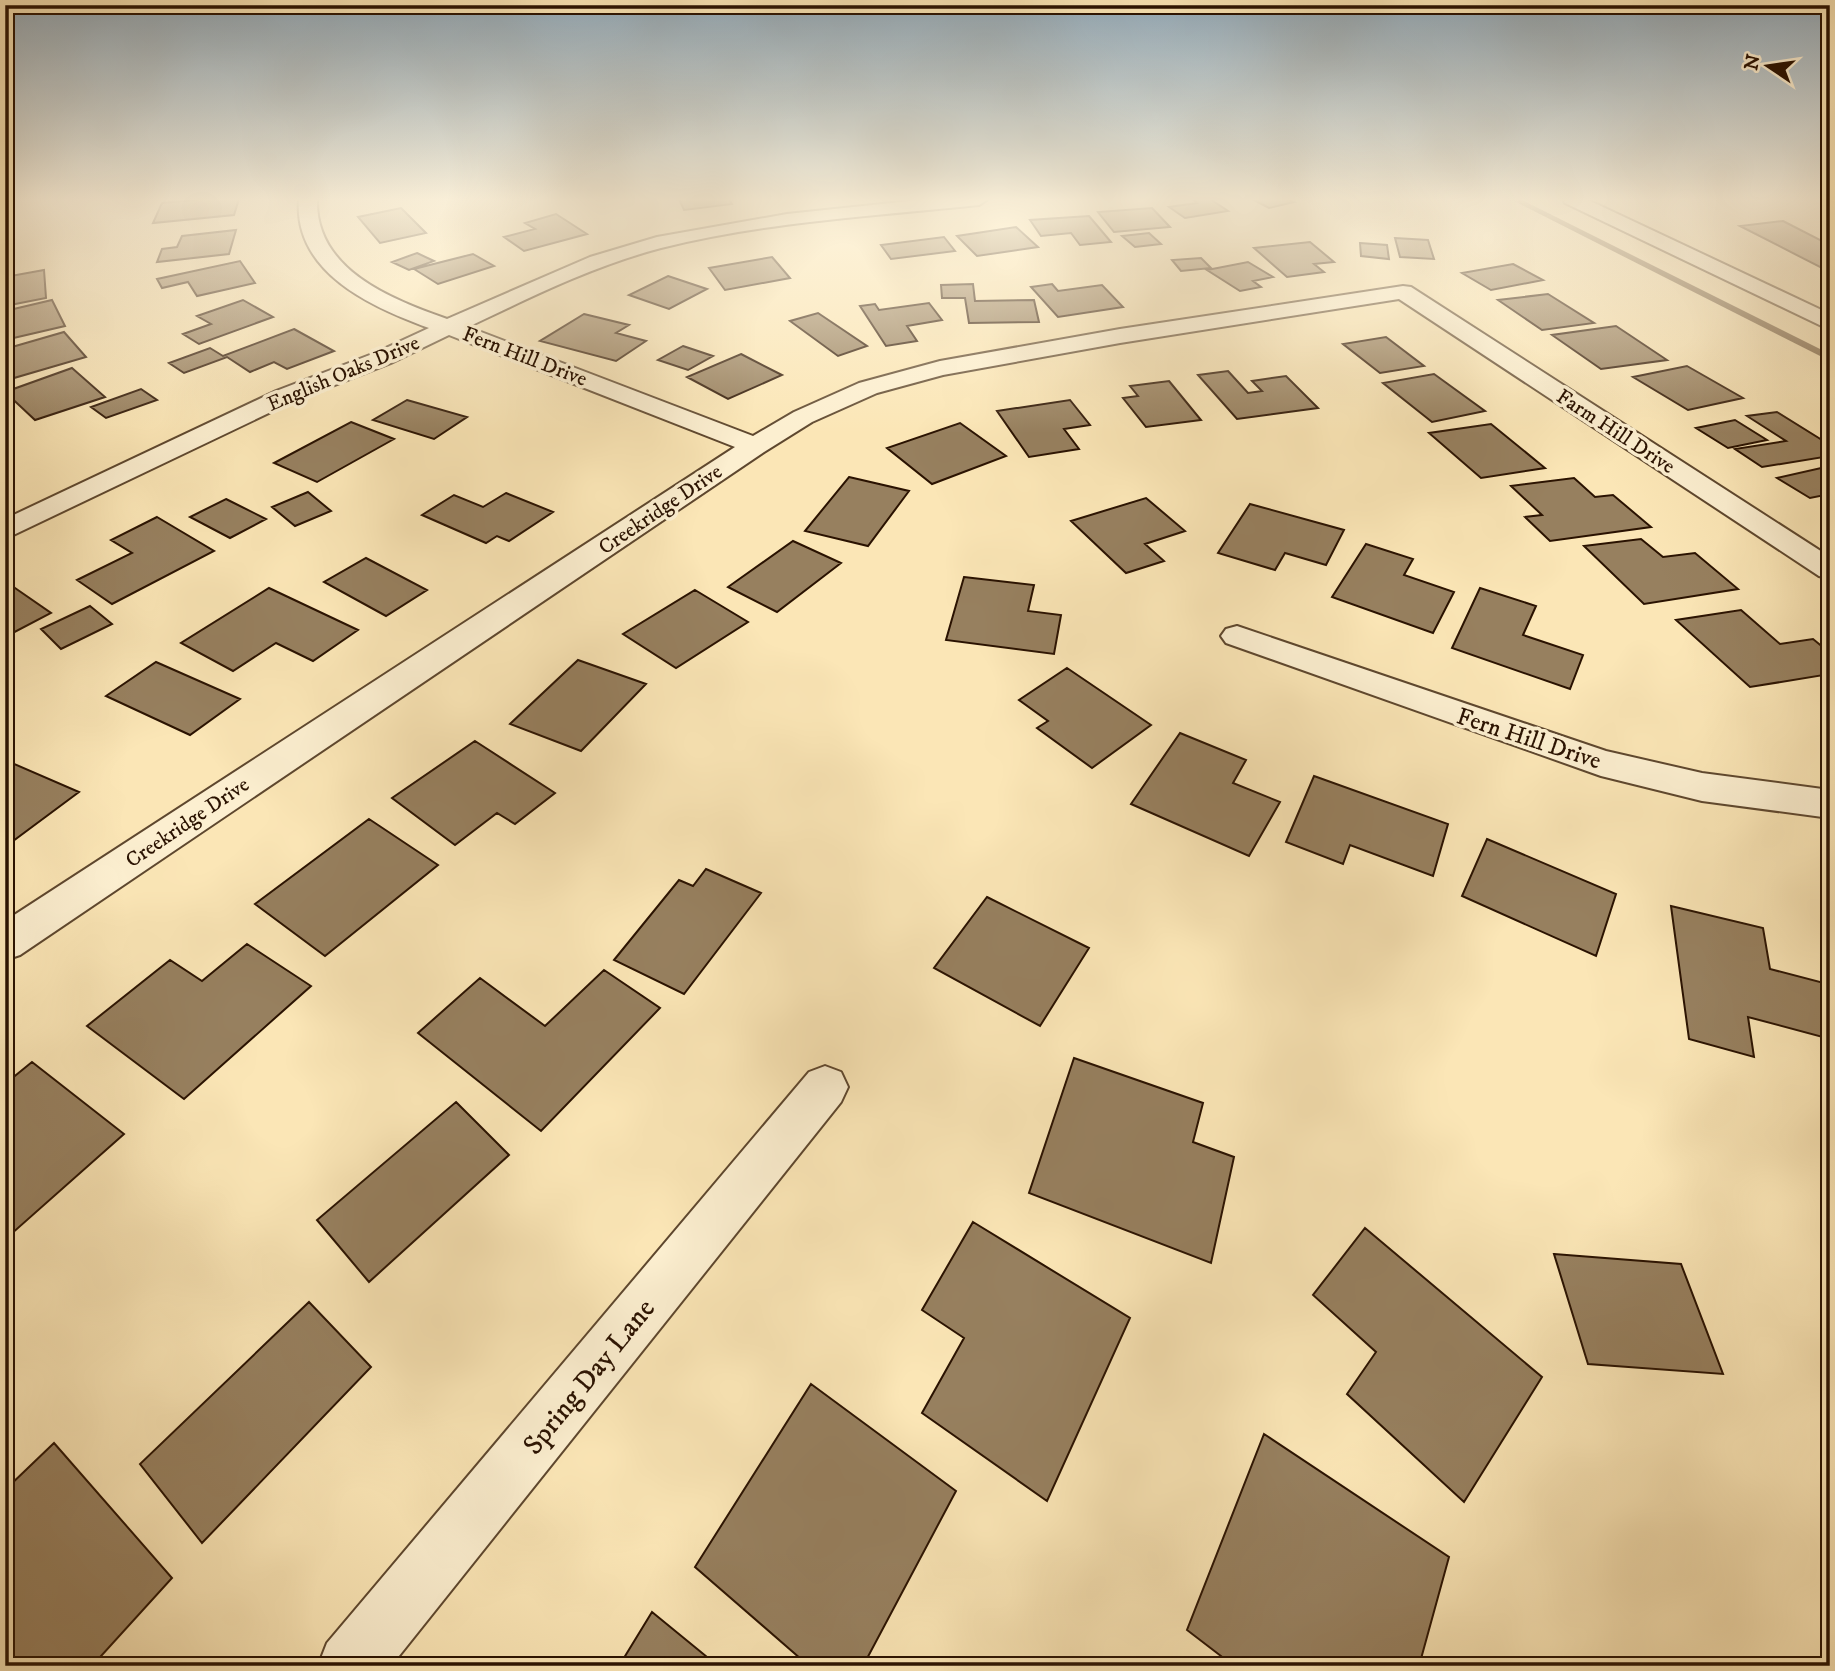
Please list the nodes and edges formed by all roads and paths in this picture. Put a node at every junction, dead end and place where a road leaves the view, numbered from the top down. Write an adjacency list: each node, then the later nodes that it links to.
1 (347, 277): 6 (street, Fern Hill Drive)
2 (561, 277): 6 (street, English Oaks Drive)
3 (1734, 277): 5 (street)
4 (1403, 292): 7 (street, Creekridge Drive); 11 (street, Farm Hill Drive)
5 (1830, 323)
6 (449, 326): 7 (street, Fern Hill Drive); 9 (street, English Oaks Drive)
7 (755, 446): 14 (street, Creekridge Drive)
8 (5, 496): 9 (street)
9 (34, 516): 10 (street, English Oaks Drive)
10 (5, 530)
11 (1830, 570)
12 (1237, 636): 13 (street, Fern Hill Drive)
13 (1830, 804)
14 (5, 943)
15 (825, 1087): 16 (street, Spring Day Lane)
16 (350, 1666)

